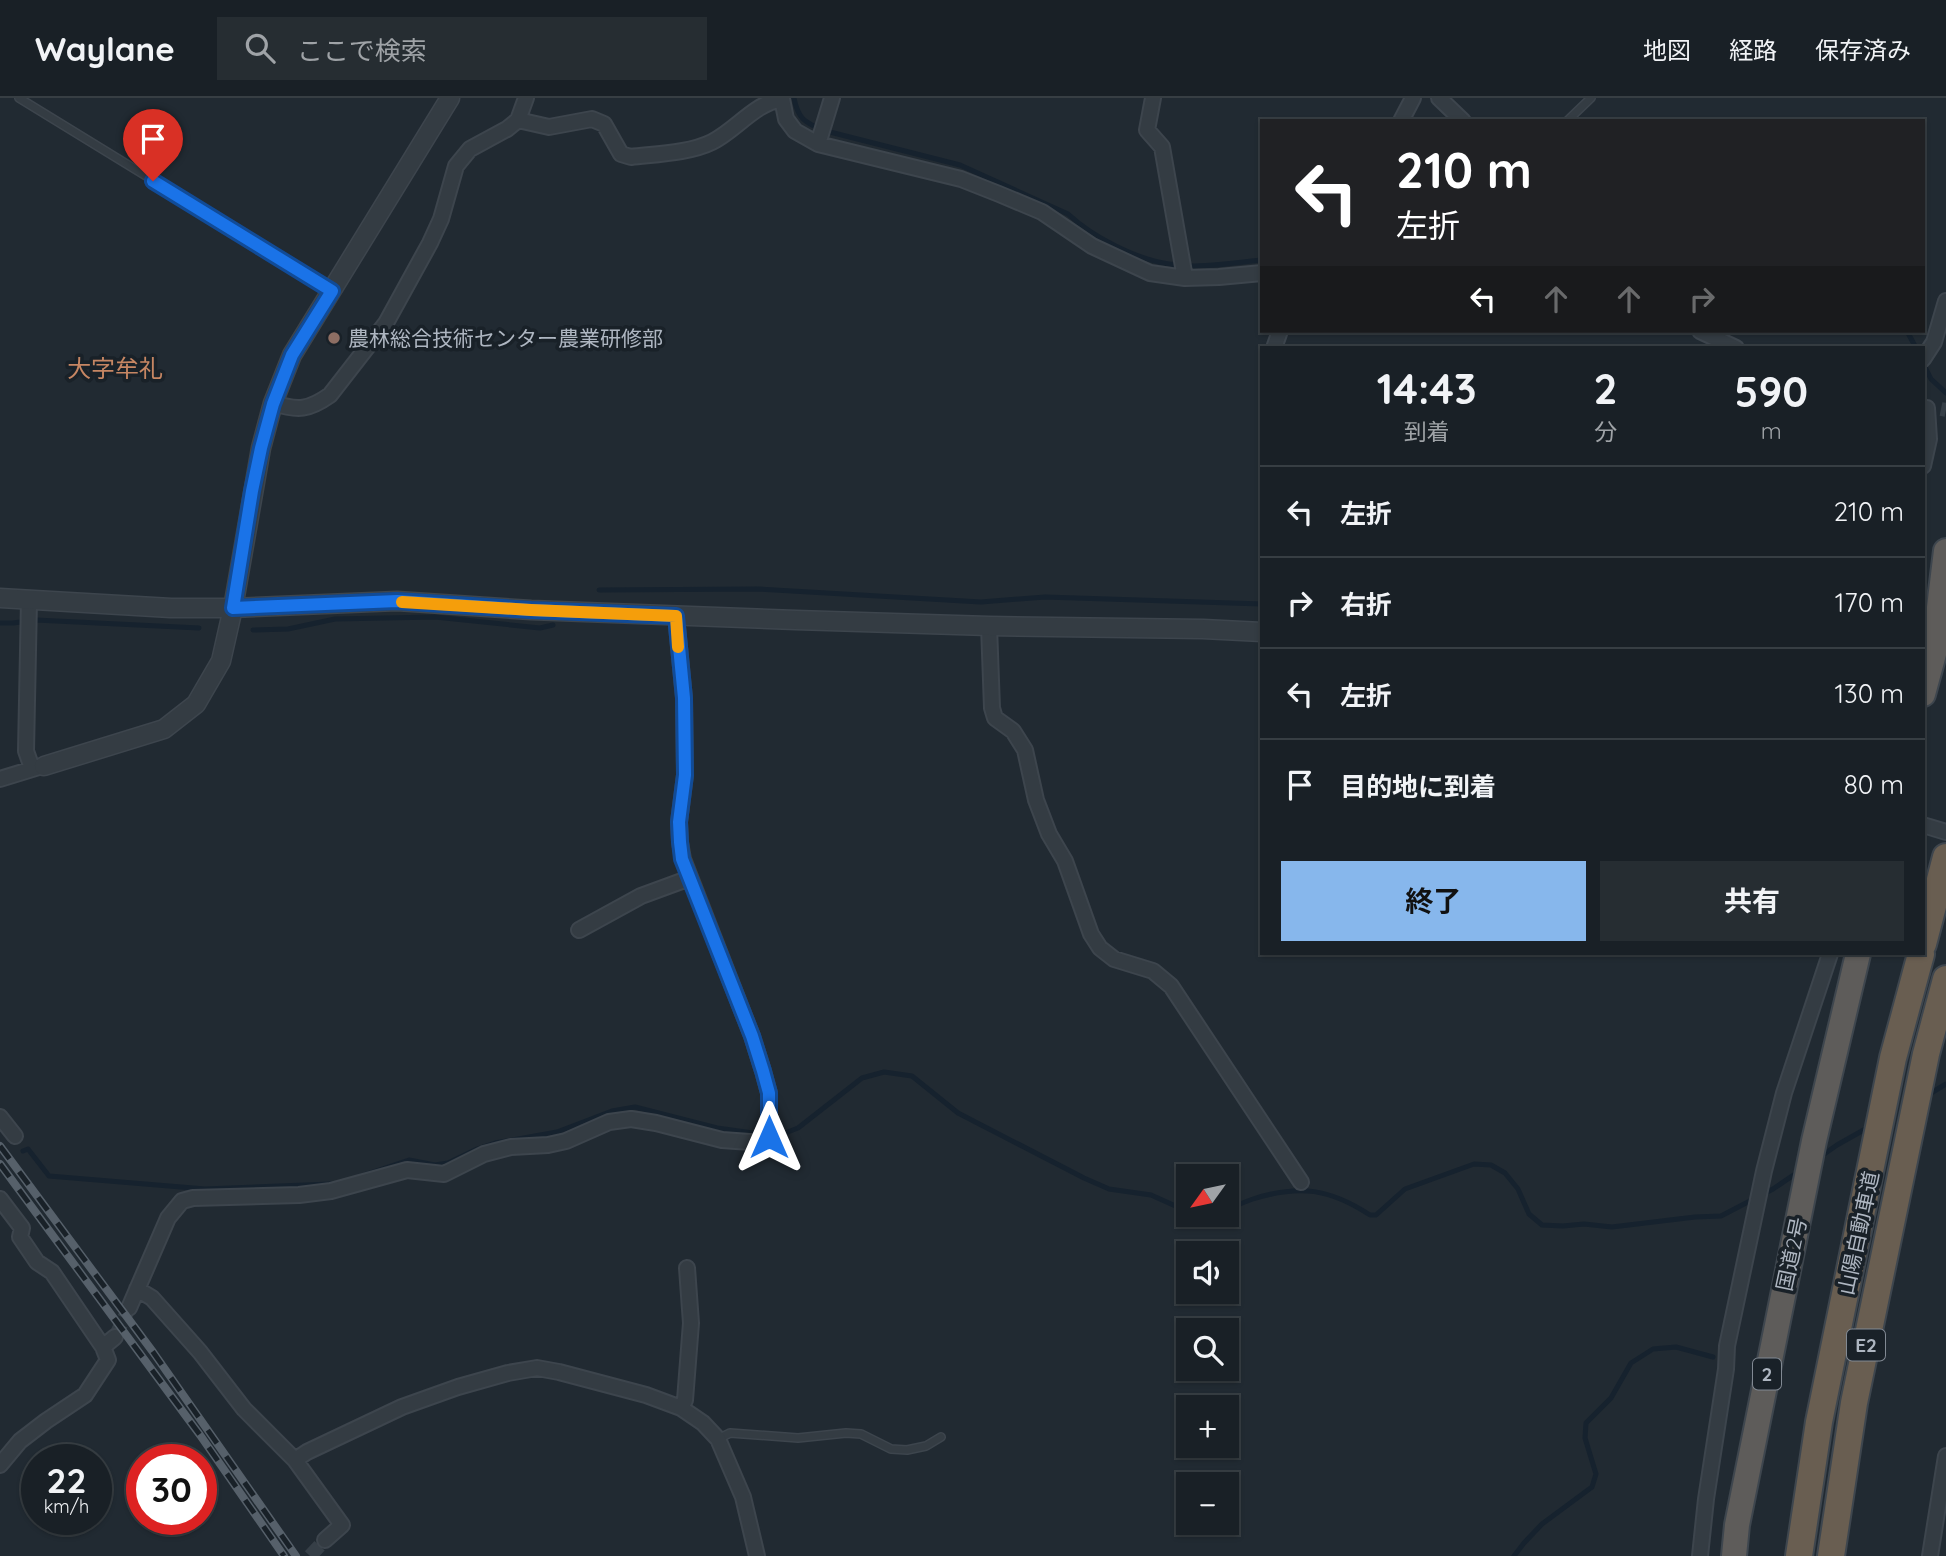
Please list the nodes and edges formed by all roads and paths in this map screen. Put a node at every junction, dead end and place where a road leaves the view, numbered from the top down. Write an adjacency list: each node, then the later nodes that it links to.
1 (19, 98): 16 (lane)
2 (450, 98): 16 (street)
3 (526, 98): 12 (street)
4 (832, 98): 13 (street)
5 (1153, 98): 15 (street)
6 (1413, 98): 9 (street)
7 (1439, 98): 10 (street)
8 (1591, 98): 11 (lane)
9 (1402, 119)
10 (1461, 119)
11 (1569, 119)
12 (517, 120): 13 (street); 21 (street)
13 (818, 144): 15 (street)
14 (1260, 273): 15 (street)
15 (1185, 278)
16 (332, 291): 21 (street)
17 (1946, 301): 20 (street)
18 (1704, 333): 19 (street)
19 (1732, 346)
20 (1925, 357)
21 (273, 404): 27 (street)
22 (1930, 408): 23 (street)
23 (1925, 457)
24 (1946, 551): 32 (highway)
25 (0, 598): 26 (street)
26 (29, 600): 27 (street); 34 (street)
27 (233, 608): 29 (street); 34 (street)
28 (1946, 608): 32 (highway)
29 (676, 616): 30 (street); 39 (street)
30 (989, 626): 31 (street); 48 (street)
31 (1260, 632)
32 (1933, 656): 33 (highway)
33 (1925, 686)
34 (38, 767): 35 (street)
35 (0, 779)
36 (1925, 826): 37 (street)
37 (1946, 832)
38 (1946, 857): 41 (highway)
39 (690, 878): 40 (street); 51 (street)
40 (579, 930)
41 (1925, 936)
42 (1830, 955): 63 (street)
43 (1858, 955): 64 (highway, 国道2号 / 2)
44 (1921, 955): 65 (highway, 山陽自動車道 / E2)
45 (1946, 979): 66 (highway, 山陽自動車道 / E2)
46 (0, 1117): 47 (street)
47 (15, 1136)
48 (1301, 1182)
49 (0, 1199): 54 (street)
50 (687, 1268): 55 (street)
51 (137, 1289): 52 (street); 59 (street)
52 (129, 1308)
53 (115, 1338): 54 (street)
54 (103, 1347): 60 (street)
55 (681, 1408): 57 (street); 59 (street)
56 (941, 1437): 57 (lane)
57 (718, 1439): 62 (street)
58 (1946, 1456): 67 (street)
59 (295, 1460): 61 (street)
60 (0, 1465)
61 (325, 1540)
62 (757, 1556)
63 (1700, 1556)
64 (1734, 1556)
65 (1799, 1556)
66 (1831, 1556)
67 (1930, 1556)

